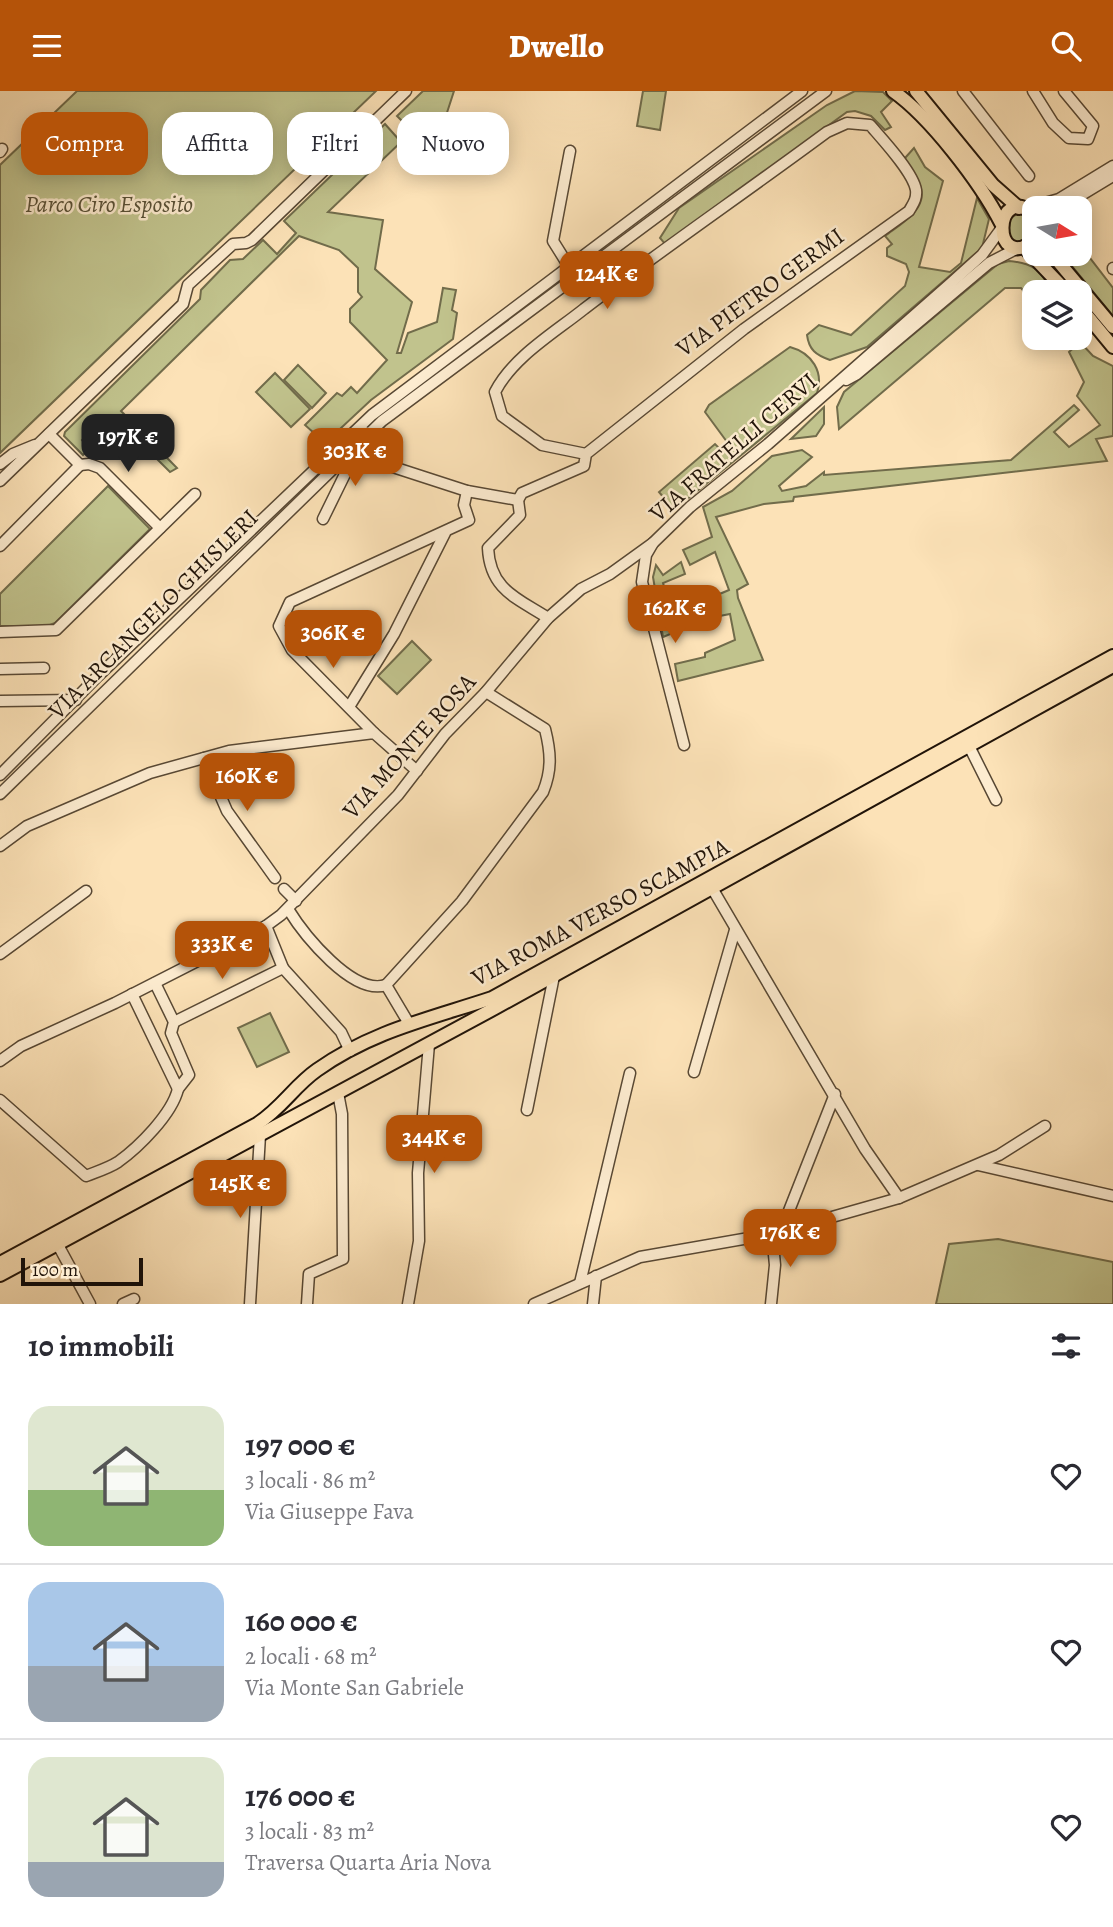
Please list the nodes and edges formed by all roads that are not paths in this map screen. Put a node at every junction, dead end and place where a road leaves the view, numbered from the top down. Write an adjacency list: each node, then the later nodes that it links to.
1 (406, 91): 29 (street)
2 (802, 91): 20 (street, VIA ARCANGELO GHISLERI)
3 (825, 91): 30 (street, VIA ARCANGELO GHISLERI)
4 (893, 91): 17 (main road)
5 (916, 91): 15 (main road)
6 (963, 91): 11 (street)
7 (1033, 91): 8 (street)
8 (1064, 91)
9 (570, 151): 20 (street)
10 (1113, 166): 13 (street)
11 (1030, 176)
12 (1113, 176): 14 (street)
13 (1064, 196)
14 (1080, 196)
15 (1022, 207)
16 (1022, 211): 17 (main road)
17 (1001, 226): 18 (main road); 27 (street, VIA FRATELLI CERVI)
18 (1022, 245)
19 (1022, 247): 27 (street, VIA FRATELLI CERVI)
20 (568, 265): 28 (street, VIA ARCANGELO GHISLERI)
21 (1044, 266): 23 (main road)
22 (1062, 266): 25 (main road)
23 (1057, 280)
24 (1092, 322): 26 (main road)
25 (1113, 327)
26 (1113, 347)
27 (839, 383): 43 (street, VIA FRATELLI CERVI)
28 (361, 426): 30 (street); 52 (street, VIA ARCANGELO GHISLERI)
29 (49, 433): 31 (street); 34 (street)
30 (366, 436): 35 (street); 55 (street, VIA ARCANGELO GHISLERI)
31 (36, 445): 33 (street); 36 (street)
32 (586, 454): 32 (street, VIA PIETRO GERMI); 39 (street, VIA PIETRO GERMI)
33 (0, 464)
34 (80, 465): 41 (street); 44 (street)
35 (393, 467): 37 (street); 40 (street)
36 (0, 481)
37 (467, 491): 39 (street); 42 (street)
38 (195, 494): 41 (street)
39 (518, 500): 45 (street)
40 (323, 519)
41 (160, 528): 46 (street)
42 (445, 533): 54 (street); 54 (street)
43 (653, 543): 45 (street, VIA MONTE ROSA); 58 (street, VIA FRATELLI CERVI)
44 (0, 546)
45 (548, 618): 51 (street, VIA MONTE ROSA)
46 (0, 632)
47 (1113, 656): 57 (main road, VIA ROMA VERSO SCAMPIA)
48 (1113, 666): 57 (main road, VIA ROMA VERSO SCAMPIA)
49 (0, 669): 50 (street)
50 (44, 669)
51 (486, 692): 60 (street, VIA MONTE ROSA); 77 (street)
52 (75, 699): 53 (street); 55 (street); 61 (street, VIA ARCANGELO GHISLERI)
53 (0, 701)
54 (349, 707): 56 (street)
55 (86, 710): 62 (street, VIA ARCANGELO GHISLERI)
56 (374, 733): 59 (street); 60 (street)
57 (967, 742): 63 (street); 67 (main road, VIA ROMA VERSO SCAMPIA); 79 (main road, VIA ROMA VERSO SCAMPIA)
58 (684, 745)
59 (204, 758): 64 (street); 65 (street)
60 (417, 771): 69 (street, VIA MONTE ROSA)
61 (0, 775)
62 (0, 794)
63 (996, 800)
64 (0, 846)
65 (275, 878)
66 (284, 888): 69 (street)
67 (712, 888): 72 (street); 75 (main road, VIA ROMA VERSO SCAMPIA)
68 (86, 891): 73 (street)
69 (296, 901): 70 (street, VIA MONTE ROSA)
70 (288, 909): 71 (street, VIA MONTE ROSA); 77 (street)
71 (266, 926): 74 (street); 76 (street, VIA MONTE ROSA)
72 (735, 930): 85 (street); 90 (street)
73 (0, 954)
74 (283, 968): 80 (street); 83 (street)
75 (554, 975): 82 (main road, VIA ROMA VERSO SCAMPIA); 93 (street)
76 (155, 983): 78 (street, VIA MONTE ROSA); 80 (street)
77 (386, 985): 81 (street)
78 (132, 994): 84 (street, VIA MONTE ROSA); 88 (street)
79 (432, 1015): 81 (main road, VIA ROMA VERSO SCAMPIA); 82 (main road)
80 (174, 1022): 88 (street)
81 (408, 1022): 83 (main road, VIA ROMA VERSO SCAMPIA)
82 (429, 1044): 89 (main road, VIA ROMA VERSO SCAMPIA); 110 (street)
83 (350, 1051): 87 (main road, VIA ROMA VERSO SCAMPIA)
84 (0, 1061)
85 (694, 1072)
86 (630, 1073): 104 (street)
87 (302, 1084): 92 (main road); 100 (main road, VIA ROMA VERSO SCAMPIA)
88 (178, 1089): 91 (street)
89 (338, 1093): 92 (main road, VIA ROMA VERSO SCAMPIA); 109 (street)
90 (835, 1094): 98 (street); 99 (street)
91 (0, 1100)
92 (322, 1102): 95 (main road, VIA ROMA VERSO SCAMPIA)
93 (527, 1110)
94 (1045, 1126): 96 (street)
95 (260, 1135): 100 (main road, VIA ROMA VERSO SCAMPIA); 108 (street)
96 (978, 1165): 97 (street); 98 (street)
97 (1113, 1196)
98 (899, 1198): 99 (street)
99 (776, 1233): 103 (street); 113 (street)
100 (55, 1242): 101 (main road, VIA ROMA VERSO SCAMPIA); 102 (main road, VIA ROMA VERSO SCAMPIA); 106 (street)
101 (0, 1263)
102 (0, 1275)
103 (596, 1276): 104 (street); 112 (street)
104 (580, 1283): 111 (street)
105 (134, 1299): 107 (street)
106 (90, 1304)
107 (123, 1304)
108 (250, 1304)
109 (307, 1304)
110 (408, 1304)
111 (534, 1304)
112 (593, 1304)
113 (771, 1304)

